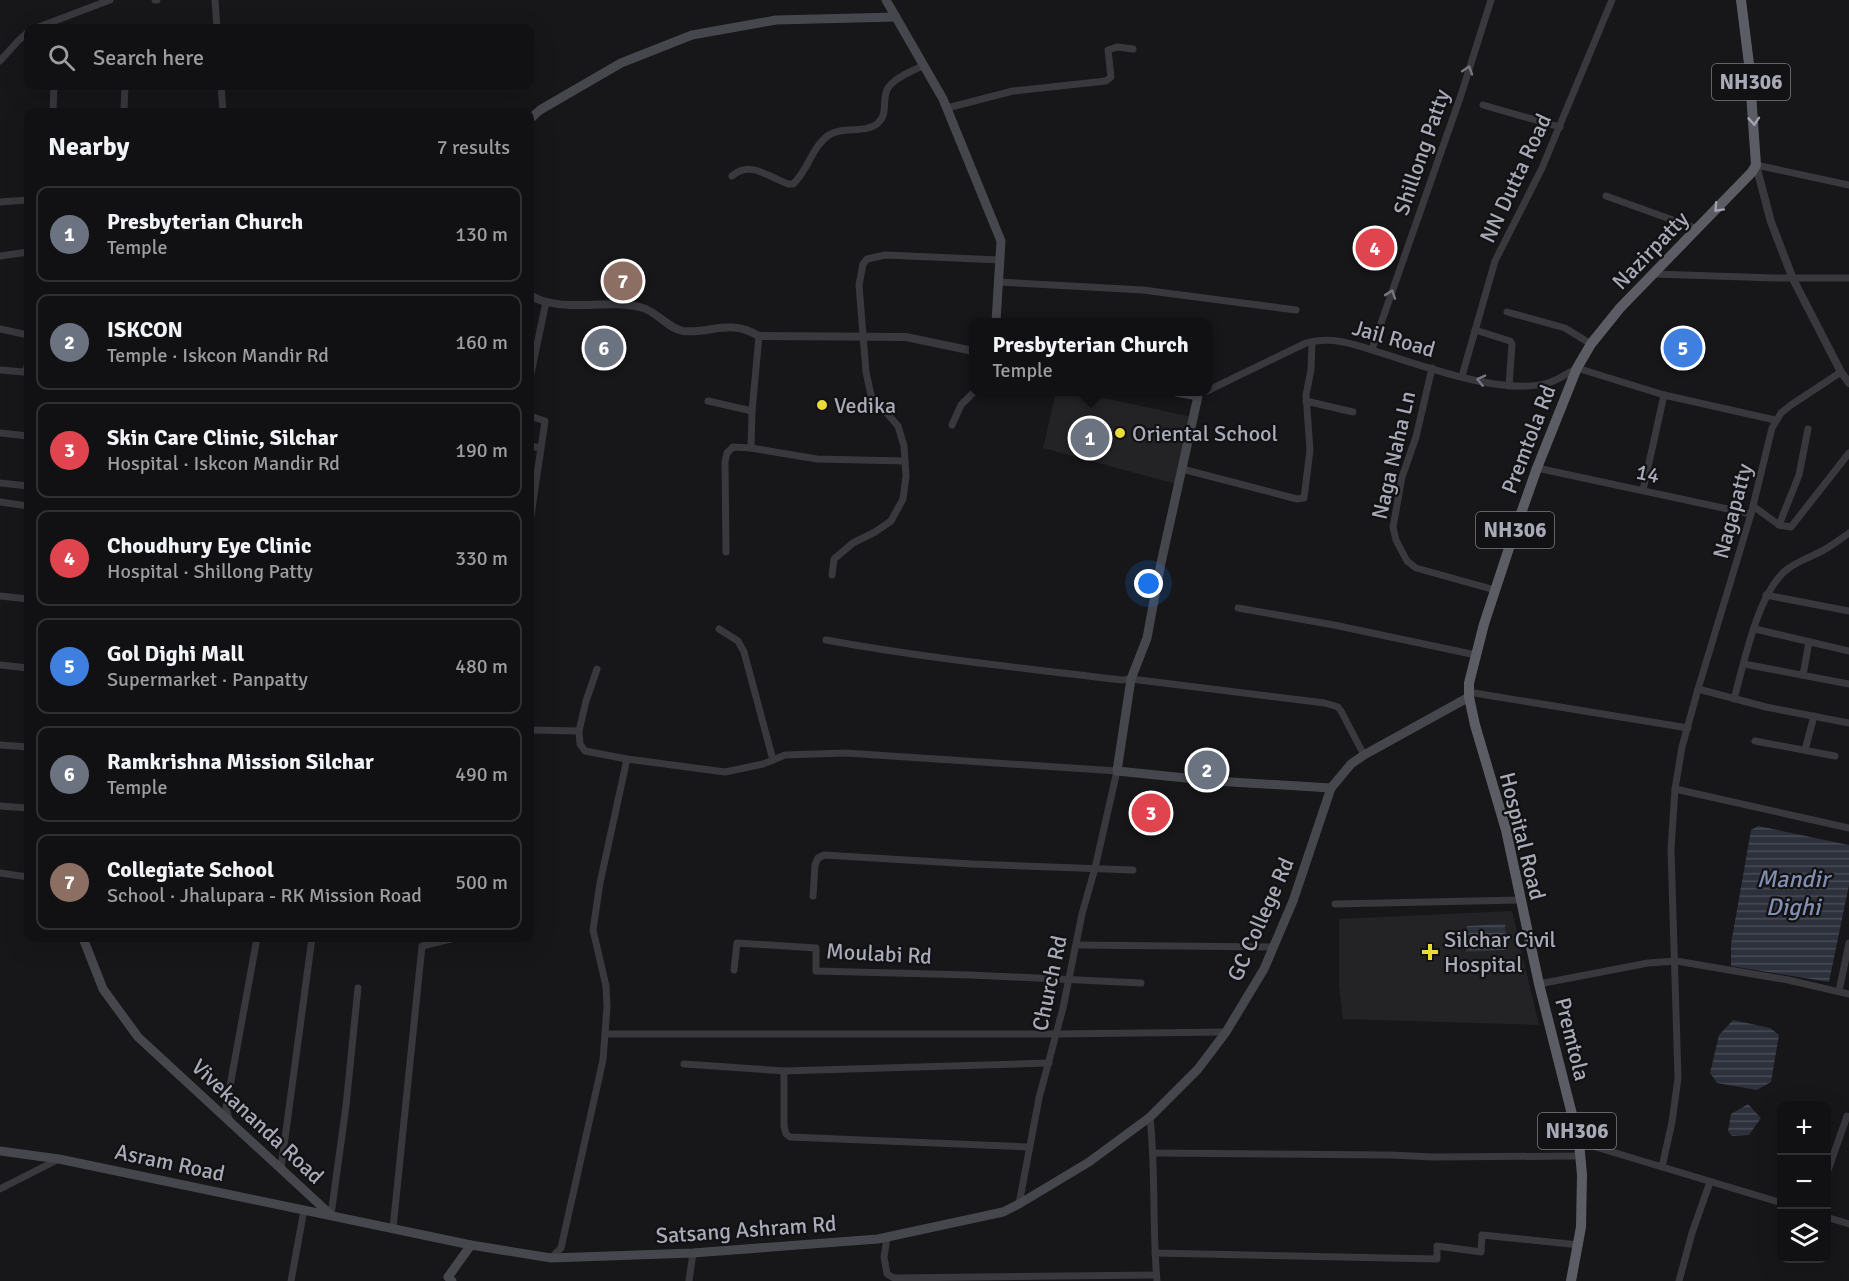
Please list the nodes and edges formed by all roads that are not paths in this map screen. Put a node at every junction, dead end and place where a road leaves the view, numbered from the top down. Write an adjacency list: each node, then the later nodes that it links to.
1 (110, 0): 8 (street)
2 (215, 0): 9 (street)
3 (1491, 0): 51 (street, Shillong Patty, one-way to 3)
4 (1612, 0): 23 (street, NN Dutta Road)
5 (1741, 0): 24 (highway, NH306, one-way to 24)
6 (890, 1): 7 (main road)
7 (896, 17): 13 (main road); 22 (main road)
8 (56, 24)
9 (217, 24)
10 (24, 36): 12 (street)
11 (1133, 49): 21 (street)
12 (0, 61)
13 (924, 65): 21 (main road); 25 (street)
14 (54, 90): 18 (street)
15 (125, 90): 19 (street)
16 (221, 90): 20 (street)
17 (1483, 105): 23 (street)
18 (52, 108)
19 (124, 108)
20 (223, 108)
21 (947, 108): 33 (main road)
22 (534, 115)
23 (1560, 127): 44 (street, NN Dutta Road)
24 (1756, 165): 26 (street); 30 (highway, Nazirpatty / NH306, one-way to 30); 35 (street)
25 (732, 176)
26 (1849, 184)
27 (1606, 196): 30 (street)
28 (24, 200): 29 (street)
29 (0, 202)
30 (1698, 229): 34 (highway, Nazirpatty / NH306)
31 (24, 253): 32 (street)
32 (0, 256)
33 (1000, 260): 37 (main road); 46 (street)
34 (1653, 274): 35 (street); 49 (highway, Nazirpatty / NH306)
35 (1793, 279): 36 (street); 57 (street)
36 (1848, 279)
37 (999, 282): 40 (street); 42 (main road)
38 (534, 297): 39 (street)
39 (546, 302): 47 (street); 52 (street)
40 (1296, 310)
41 (1507, 312): 49 (street)
42 (996, 318)
43 (0, 329): 45 (street)
44 (1475, 330): 58 (street, NN Dutta Road); 60 (street)
45 (24, 333)
46 (864, 335): 47 (street); 50 (street); 79 (street)
47 (759, 336): 67 (street)
48 (1312, 342): 51 (street, Jail Road); 61 (street, Jail Road); 66 (street)
49 (1591, 344): 54 (highway, Nazirpatty / NH306)
50 (969, 350)
51 (1372, 350): 53 (street, Jail Road)
52 (534, 359)
53 (1432, 368): 58 (street, Jail Road); 93 (street, Naga Naha Ln)
54 (1577, 368): 60 (street, Jail Road); 62 (street); 80 (highway, Premtola Rd / NH306)
55 (0, 370): 56 (street)
56 (24, 371)
57 (1841, 372): 59 (street); 70 (street)
58 (1462, 376): 60 (street, Jail Road, one-way to 58)
59 (1849, 383)
60 (1509, 386)
61 (1212, 389)
62 (1664, 395): 70 (street); 84 (street)
63 (970, 396): 71 (street)
64 (1202, 396): 81 (main road)
65 (708, 401): 67 (street)
66 (1306, 401): 68 (street); 81 (street)
67 (752, 411): 77 (street)
68 (1353, 412)
69 (534, 417): 76 (street)
70 (1775, 420): 88 (street, Nagapatty)
71 (952, 425)
72 (1808, 429): 89 (street)
73 (0, 433): 74 (street)
74 (24, 436)
75 (534, 447): 76 (street)
76 (540, 448): 85 (street)
77 (751, 448): 79 (street); 91 (street)
78 (1849, 453): 89 (street)
79 (905, 461): 92 (street)
80 (1537, 468): 84 (street, 14); 93 (highway, Premtola Rd / NH306)
81 (1182, 469): 110 (main road)
82 (0, 483): 83 (street)
83 (24, 486)
84 (1643, 490): 88 (street, 14)
85 (534, 492)
86 (0, 502): 87 (street)
87 (24, 505)
88 (1752, 510): 89 (street); 112 (street, Nagapatty)
89 (1779, 525)
90 (1849, 533): 94 (street)
91 (726, 552)
92 (832, 575)
93 (1495, 590): 104 (highway, Premtola Rd / NH306)
94 (1767, 595): 98 (street); 100 (street)
95 (0, 596): 96 (street)
96 (24, 598)
97 (1238, 608): 104 (street)
98 (1849, 611)
99 (719, 629): 127 (street)
100 (1755, 629): 102 (street); 105 (street)
101 (826, 640): 110 (street)
102 (1809, 642): 103 (street); 109 (street)
103 (1849, 651)
104 (1476, 655): 113 (highway, Premtola Rd / NH306)
105 (1744, 664): 109 (street); 114 (street)
106 (0, 665): 107 (street)
107 (24, 668)
108 (597, 669): 119 (street)
109 (1803, 675): 111 (street)
110 (1131, 679): 124 (street); 128 (main road)
111 (1849, 684)
112 (1698, 689): 114 (street); 117 (street, Nagapatty)
113 (1469, 694): 117 (street); 124 (main road, GC College Rd); 139 (highway, Hospital Road / NH306)
114 (1734, 699): 115 (street)
115 (1814, 716): 116 (street); 123 (street)
116 (1849, 723)
117 (1688, 728): 130 (street, Nagapatty)
118 (534, 730): 119 (street)
119 (579, 731): 126 (street)
120 (1755, 741): 123 (street)
121 (0, 745): 122 (street)
122 (24, 747)
123 (1805, 750): 125 (street)
124 (1364, 754): 129 (main road, GC College Rd)
125 (1835, 756)
126 (627, 759): 127 (street); 157 (street)
127 (773, 760): 128 (street)
128 (1117, 771): 129 (main road); 134 (street, Church Rd)
129 (1331, 788): 147 (main road, GC College Rd)
130 (1675, 789): 133 (street); 148 (street, Nagapatty)
131 (0, 806): 132 (street)
132 (24, 808)
133 (1849, 828)
134 (1095, 867): 135 (street); 138 (street); 146 (street, Church Rd)
135 (1133, 870)
136 (0, 873): 137 (street)
137 (24, 876)
138 (813, 896)
139 (1520, 900): 140 (street); 152 (highway, Hospital Road / NH306)
140 (1335, 903)
141 (85, 942): 164 (main road, Vivekananda Road)
142 (256, 942): 164 (street)
143 (311, 942): 173 (street)
144 (438, 942): 182 (street)
145 (1849, 943): 154 (street)
146 (1076, 945): 147 (street); 150 (street, Church Rd)
147 (1273, 947): 156 (main road, GC College Rd)
148 (1676, 962): 152 (street); 154 (street); 172 (street, Nagapatty)
149 (734, 970): 150 (street, Moulabi Rd)
150 (1068, 979): 151 (street); 158 (street, Church Rd)
151 (1141, 984)
152 (1539, 984): 165 (highway, Premtola / NH306)
153 (358, 988): 179 (street)
154 (1839, 992): 155 (street)
155 (1849, 994)
156 (1226, 1032): 158 (street); 163 (main road, GC College Rd)
157 (605, 1034): 158 (street); 188 (street)
158 (1056, 1034): 159 (street, Church Rd)
159 (1049, 1063): 161 (street); 166 (street, Church Rd)
160 (684, 1064): 161 (street)
161 (784, 1071): 166 (street)
162 (1846, 1116): 171 (street)
163 (1150, 1117): 168 (street); 177 (main road, GC College Rd)
164 (230, 1122): 173 (main road, Vivekananda Road)
165 (1580, 1142): 169 (highway, Premtola / NH306); 172 (street)
166 (1028, 1147): 177 (street, Church Rd)
167 (0, 1151): 170 (main road, Asram Road)
168 (1154, 1154): 169 (street); 187 (street)
169 (1581, 1156): 185 (highway, Premtola / NH306)
170 (59, 1159): 175 (street); 178 (main road, Asram Road)
171 (1831, 1163)
172 (1662, 1167): 174 (street)
173 (281, 1168): 179 (main road, Vivekananda Road)
174 (1710, 1182): 176 (street); 194 (street)
175 (0, 1189)
176 (1777, 1202)
177 (1020, 1204): 183 (main road, Satsang Ashram Rd)
178 (304, 1210): 179 (main road, Asram Road); 191 (street)
179 (331, 1215): 182 (main road, Vivekananda Road)
180 (1831, 1218): 181 (street)
181 (1849, 1224)
182 (393, 1228): 184 (main road, Vivekananda Road)
183 (887, 1237): 186 (main road, Satsang Ashram Rd); 189 (street)
184 (471, 1245): 188 (main road, Satsang Ashram Rd); 190 (main road)
185 (1579, 1245): 187 (street); 193 (highway, Premtola / NH306)
186 (693, 1253): 188 (main road, Satsang Ashram Rd); 192 (street)
187 (1155, 1253): 189 (street)
188 (550, 1258)
189 (1157, 1278)
190 (447, 1280)
191 (291, 1281)
192 (689, 1281)
193 (1571, 1281)
194 (1679, 1281)

